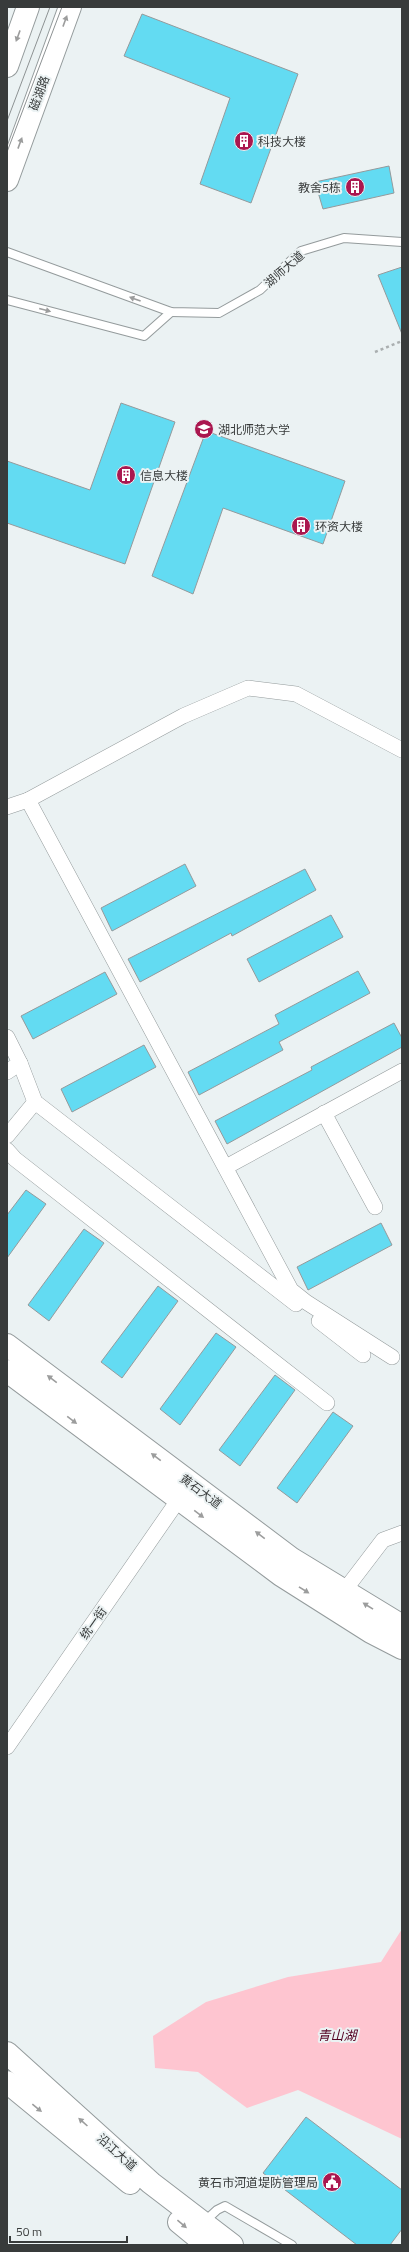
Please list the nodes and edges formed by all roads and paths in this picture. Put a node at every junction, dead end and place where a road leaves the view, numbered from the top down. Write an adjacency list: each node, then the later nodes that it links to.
1 (28, 7): 3 (main road, one-way to 3)
2 (70, 7): 4 (main road, 磁湖路, one-way to 2)
3 (7, 66)
4 (7, 180)
5 (402, 242): 8 (lane, 湖师大道)
6 (7, 252): 8 (lane, 湖师大道, one-way to 6)
7 (7, 300): 8 (lane, one-way to 8)
8 (171, 312)
9 (402, 341): 10 (path)
10 (375, 352)
11 (402, 750): 12 (street)
12 (28, 800): 13 (street); 22 (street)
13 (7, 807)
14 (7, 1037): 15 (street)
15 (20, 1063): 17 (street); 18 (street)
16 (402, 1071): 19 (street)
17 (7, 1072)
18 (35, 1102): 20 (street); 25 (street)
19 (324, 1113): 22 (street); 23 (street)
20 (7, 1136)
21 (7, 1150): 28 (street)
22 (226, 1167): 26 (street)
23 (375, 1207)
24 (7, 1345): 31 (main road, 黄石大道, one-way to 24)
25 (363, 1355)
26 (392, 1357)
27 (7, 1371): 29 (main road, 黄石大道, one-way to 29)
28 (327, 1403)
29 (179, 1500): 31 (main road, 黄石大道, one-way to 31); 34 (street, 统一街)
30 (402, 1533): 31 (street)
31 (338, 1599): 32 (main road, 黄石大道, one-way to 31); 33 (main road, 黄石大道)
32 (402, 1626)
33 (402, 1648)
34 (7, 1747)
35 (7, 2053): 37 (main road, 沿江大道, one-way to 35)
36 (7, 2082): 38 (main road, 沿江大道, one-way to 38)
37 (203, 2223): 39 (main road, 沿江大道); 40 (lane)
38 (206, 2245)
39 (232, 2245)
40 (292, 2245)

